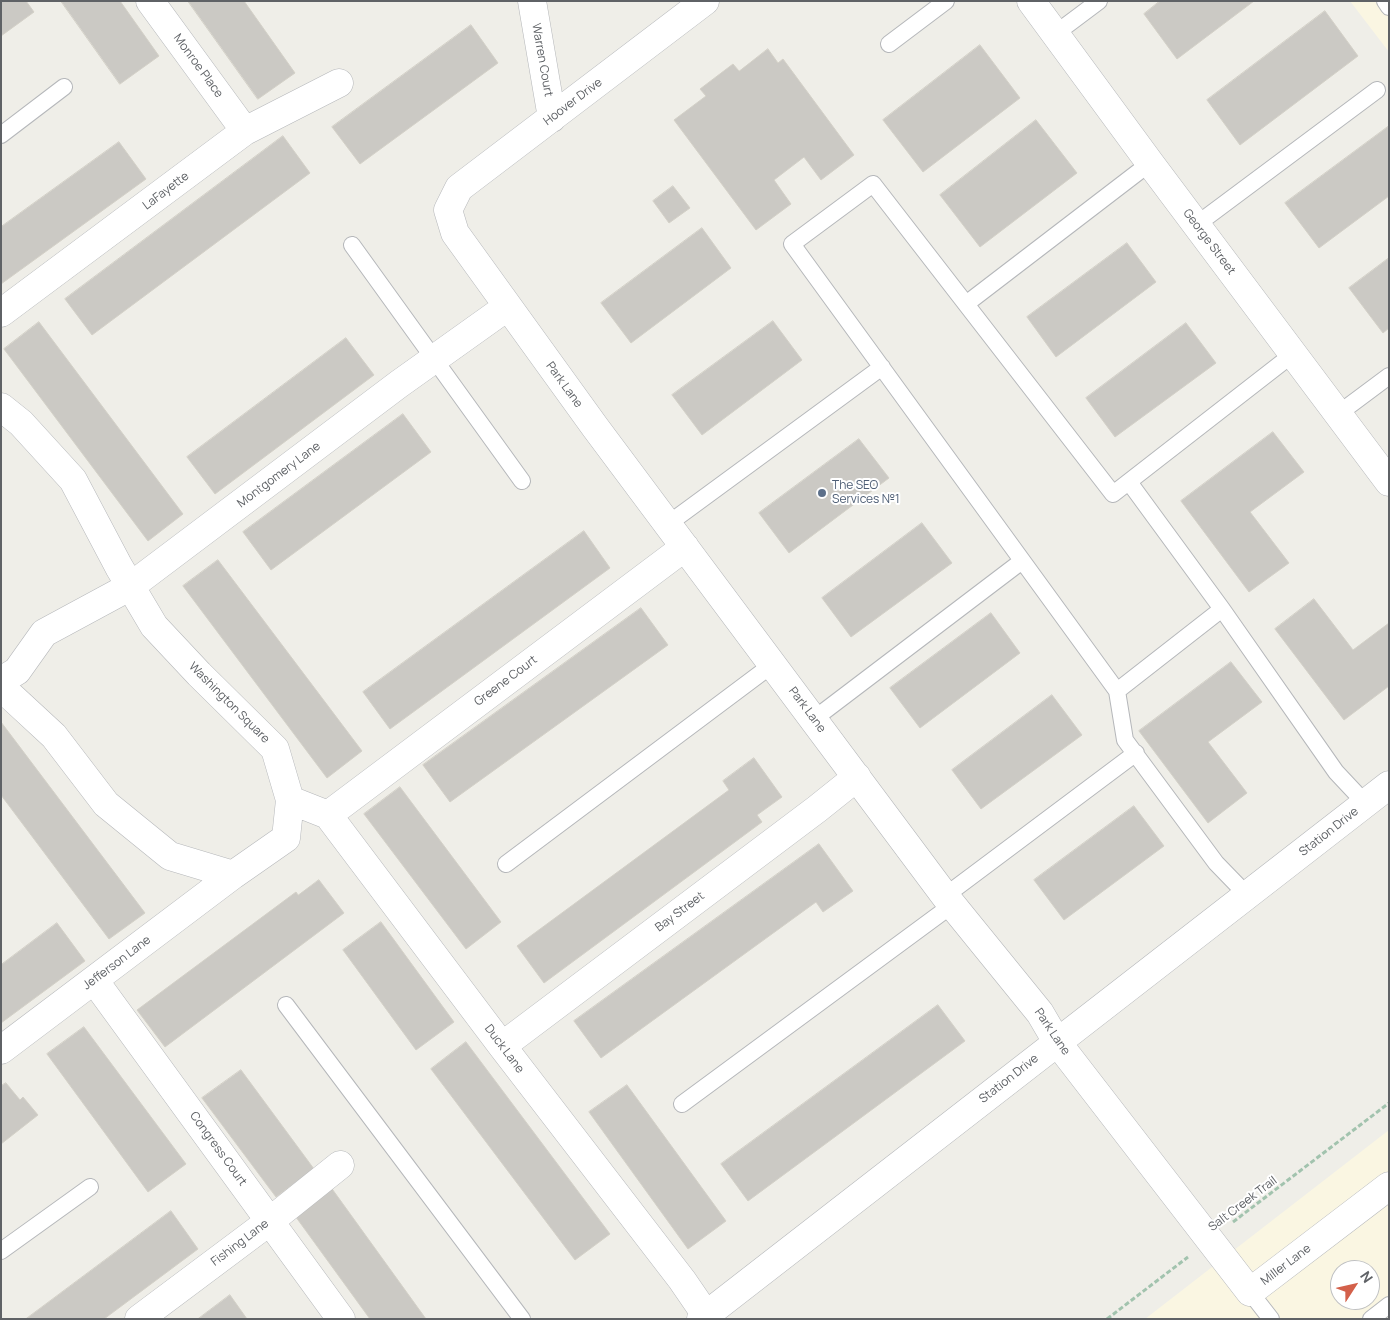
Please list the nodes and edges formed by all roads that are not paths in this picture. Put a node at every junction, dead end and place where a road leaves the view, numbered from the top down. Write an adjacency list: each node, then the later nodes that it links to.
1 (150, 1): 15 (street, Monroe Place)
2 (532, 1): 14 (street, Warren Court)
3 (705, 1): 14 (street, Hoover Drive)
4 (946, 1): 10 (lane)
5 (1031, 1): 9 (street, George Street)
6 (1099, 1): 9 (lane)
7 (1385, 1): 8 (lane)
8 (1389, 7)
9 (1055, 34): 17 (street, George Street)
10 (889, 44)
11 (339, 83): 15 (street, LaFayette)
12 (64, 87): 16 (lane)
13 (1378, 90): 19 (lane)
14 (552, 118): 18 (street, Hoover Drive)
15 (246, 132): 23 (street, LaFayette)
16 (1, 135)
17 (1150, 163): 19 (street, George Street); 21 (lane)
18 (448, 210): 22 (street, Park Lane)
19 (1196, 225): 24 (street, George Street)
20 (352, 245): 25 (lane)
21 (966, 304): 26 (lane); 31 (lane)
22 (507, 307): 25 (street, Montgomery Lane); 33 (street, Park Lane)
23 (1, 313)
24 (1293, 354): 29 (street, George Street); 31 (lane)
25 (434, 360): 30 (lane); 36 (street, Montgomery Lane)
26 (882, 368): 33 (lane); 35 (lane)
27 (1389, 376): 29 (lane)
28 (1, 407): 36 (street, Washington Square)
29 (1338, 414): 32 (street, George Street)
30 (522, 481)
31 (1129, 482): 37 (lane)
32 (1389, 482)
33 (668, 524): 34 (street, Park Lane)
34 (685, 547): 38 (street, Park Lane); 48 (street, Greene Court)
35 (1022, 561): 41 (lane); 42 (lane)
36 (131, 586): 39 (street, Montgomery Lane); 46 (street, Washington Square)
37 (1222, 609): 41 (lane); 47 (lane)
38 (773, 664): 42 (street, Park Lane); 49 (lane)
39 (1, 680)
40 (1, 687): 50 (street)
41 (1117, 691): 43 (lane)
42 (814, 720): 44 (street, Park Lane)
43 (1136, 752): 51 (lane); 52 (lane)
44 (857, 777): 52 (street, Park Lane); 56 (street, Bay Street)
45 (1389, 785): 47 (street, Station Drive)
46 (290, 800): 48 (street); 50 (street, Washington Square)
47 (1366, 804): 51 (street, Station Drive)
48 (328, 816): 56 (street, Duck Lane)
49 (506, 864)
50 (232, 875): 53 (street, Jefferson Lane)
51 (1248, 895): 55 (street, Station Drive)
52 (949, 901): 55 (street, Park Lane); 58 (lane)
53 (94, 980): 57 (street, Jefferson Lane); 63 (street, Congress Court)
54 (286, 1005): 70 (lane)
55 (1057, 1042): 62 (street, Park Lane); 67 (street, Station Drive)
56 (502, 1046): 67 (street, Duck Lane)
57 (1, 1050)
58 (682, 1104)
59 (340, 1164): 63 (street, Fishing Lane)
60 (1389, 1186): 65 (street, Miller Lane)
61 (90, 1187): 64 (lane)
62 (1179, 1201): 65 (street, Miller Lane)
63 (270, 1221): 68 (street, Fishing Lane); 69 (street, Congress Court)
64 (1, 1251)
65 (1250, 1292): 71 (lane)
66 (1389, 1305): 72 (lane)
67 (703, 1317)
68 (139, 1319)
69 (341, 1319)
70 (522, 1319)
71 (1271, 1319)
72 (1371, 1319)

